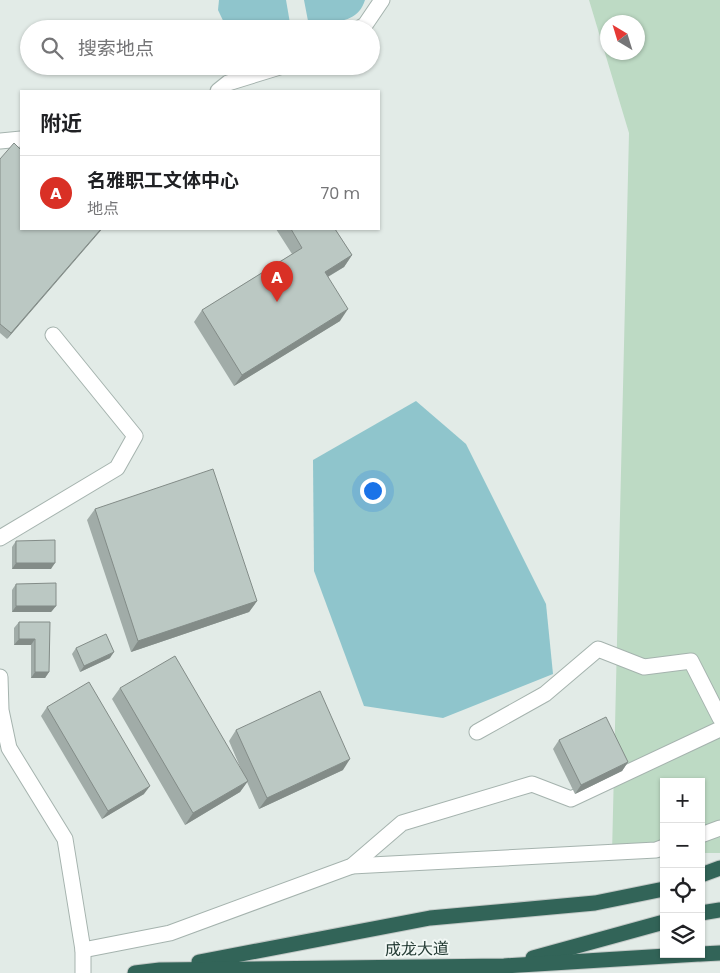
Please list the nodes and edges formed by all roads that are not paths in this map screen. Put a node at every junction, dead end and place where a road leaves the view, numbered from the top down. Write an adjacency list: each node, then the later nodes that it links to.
1 (382, 0): 2 (street)
2 (368, 20)
3 (254, 75): 4 (street)
4 (219, 90)
5 (20, 139): 6 (street)
6 (0, 141)
7 (53, 335): 8 (street)
8 (0, 538)
9 (0, 677): 23 (street)
10 (720, 718): 12 (street)
11 (720, 729): 16 (street)
12 (477, 732)
13 (720, 828): 14 (street)
14 (705, 834)
15 (660, 848): 16 (street)
16 (352, 866): 23 (street)
17 (720, 868): 18 (highway)
18 (705, 874)
19 (660, 890): 28 (highway)
20 (720, 910): 21 (highway)
21 (705, 913)
22 (660, 923): 27 (highway)
23 (83, 950): 29 (street)
24 (720, 953): 25 (highway, 成龙大道)
25 (705, 954)
26 (660, 956): 27 (highway, 成龙大道)
27 (504, 966): 28 (highway, 成龙大道)
28 (160, 970): 30 (highway, 成龙大道)
29 (83, 973)
30 (135, 973)

